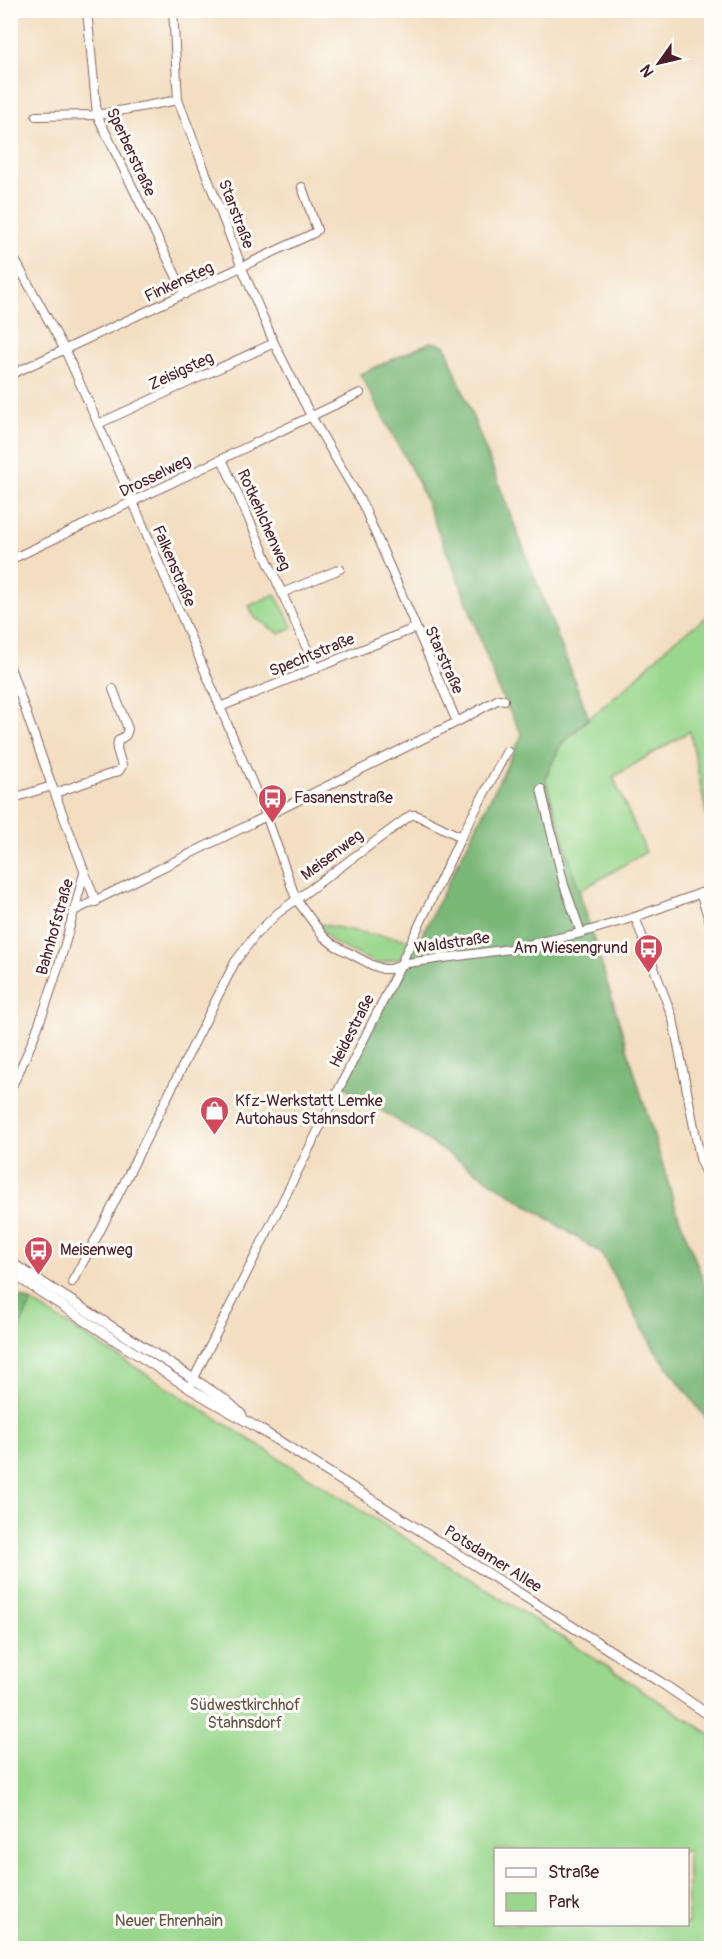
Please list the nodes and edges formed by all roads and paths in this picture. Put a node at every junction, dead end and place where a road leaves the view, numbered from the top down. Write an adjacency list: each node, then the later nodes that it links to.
1 (87, 10): 5 (street, Sperberstraße)
2 (173, 10): 3 (street, Starstraße)
3 (178, 100): 5 (street); 8 (street, Starstraße)
4 (36, 116): 5 (street)
5 (97, 116): 9 (street, Sperberstraße)
6 (302, 187): 8 (street, Finkensteg)
7 (10, 252): 11 (street, Falkenstraße)
8 (242, 268): 9 (street, Finkensteg); 10 (street, Starstraße)
9 (185, 294): 11 (street, Finkensteg)
10 (274, 343): 14 (street, Starstraße); 15 (street, Zeisigsteg)
11 (64, 350): 12 (street, Finkensteg); 15 (street, Falkenstraße)
12 (10, 375)
13 (360, 393): 14 (street)
14 (311, 416): 16 (street, Drosselweg); 21 (street, Starstraße)
15 (98, 424): 17 (street, Falkenstraße)
16 (222, 459): 17 (street, Drosselweg); 20 (street, Rotkehlchenweg)
17 (133, 502): 18 (street, Drosselweg); 26 (street, Falkenstraße)
18 (10, 560)
19 (340, 569): 20 (street, Rotkehlchenweg)
20 (282, 593): 23 (street, Rotkehlchenweg)
21 (415, 628): 23 (street, Spechtstraße); 27 (street, Starstraße)
22 (10, 668): 30 (street, Bahnhofstraße)
23 (316, 669): 26 (street, Spechtstraße)
24 (113, 689): 30 (street)
25 (504, 700): 27 (street)
26 (220, 707): 32 (street, Falkenstraße)
27 (457, 722): 32 (street)
28 (507, 750): 33 (street, Heidestraße)
29 (541, 789): 42 (street)
30 (53, 790): 31 (street); 34 (street, Bahnhofstraße)
31 (10, 799)
32 (266, 815): 37 (street, Falkenstraße); 38 (street)
33 (461, 837): 37 (street, Meisenweg); 43 (street, Heidestraße)
34 (84, 871): 38 (street); 39 (street, Bahnhofstraße)
35 (711, 889): 36 (street)
36 (700, 893): 40 (street); 41 (street)
37 (296, 899): 43 (street, Waldstraße); 48 (street, Meisenweg)
38 (96, 902): 39 (street)
39 (74, 911): 44 (street, Bahnhofstraße)
40 (635, 917): 42 (street); 45 (street)
41 (711, 927)
42 (581, 933): 43 (street, Waldstraße)
43 (398, 966): 49 (street, Heidestraße)
44 (10, 1090)
45 (711, 1186)
46 (10, 1262): 49 (street, Potsdamer Allee)
47 (10, 1272): 49 (street, Potsdamer Allee)
48 (72, 1282)
49 (192, 1384): 50 (street, Potsdamer Allee)
50 (711, 1717)

